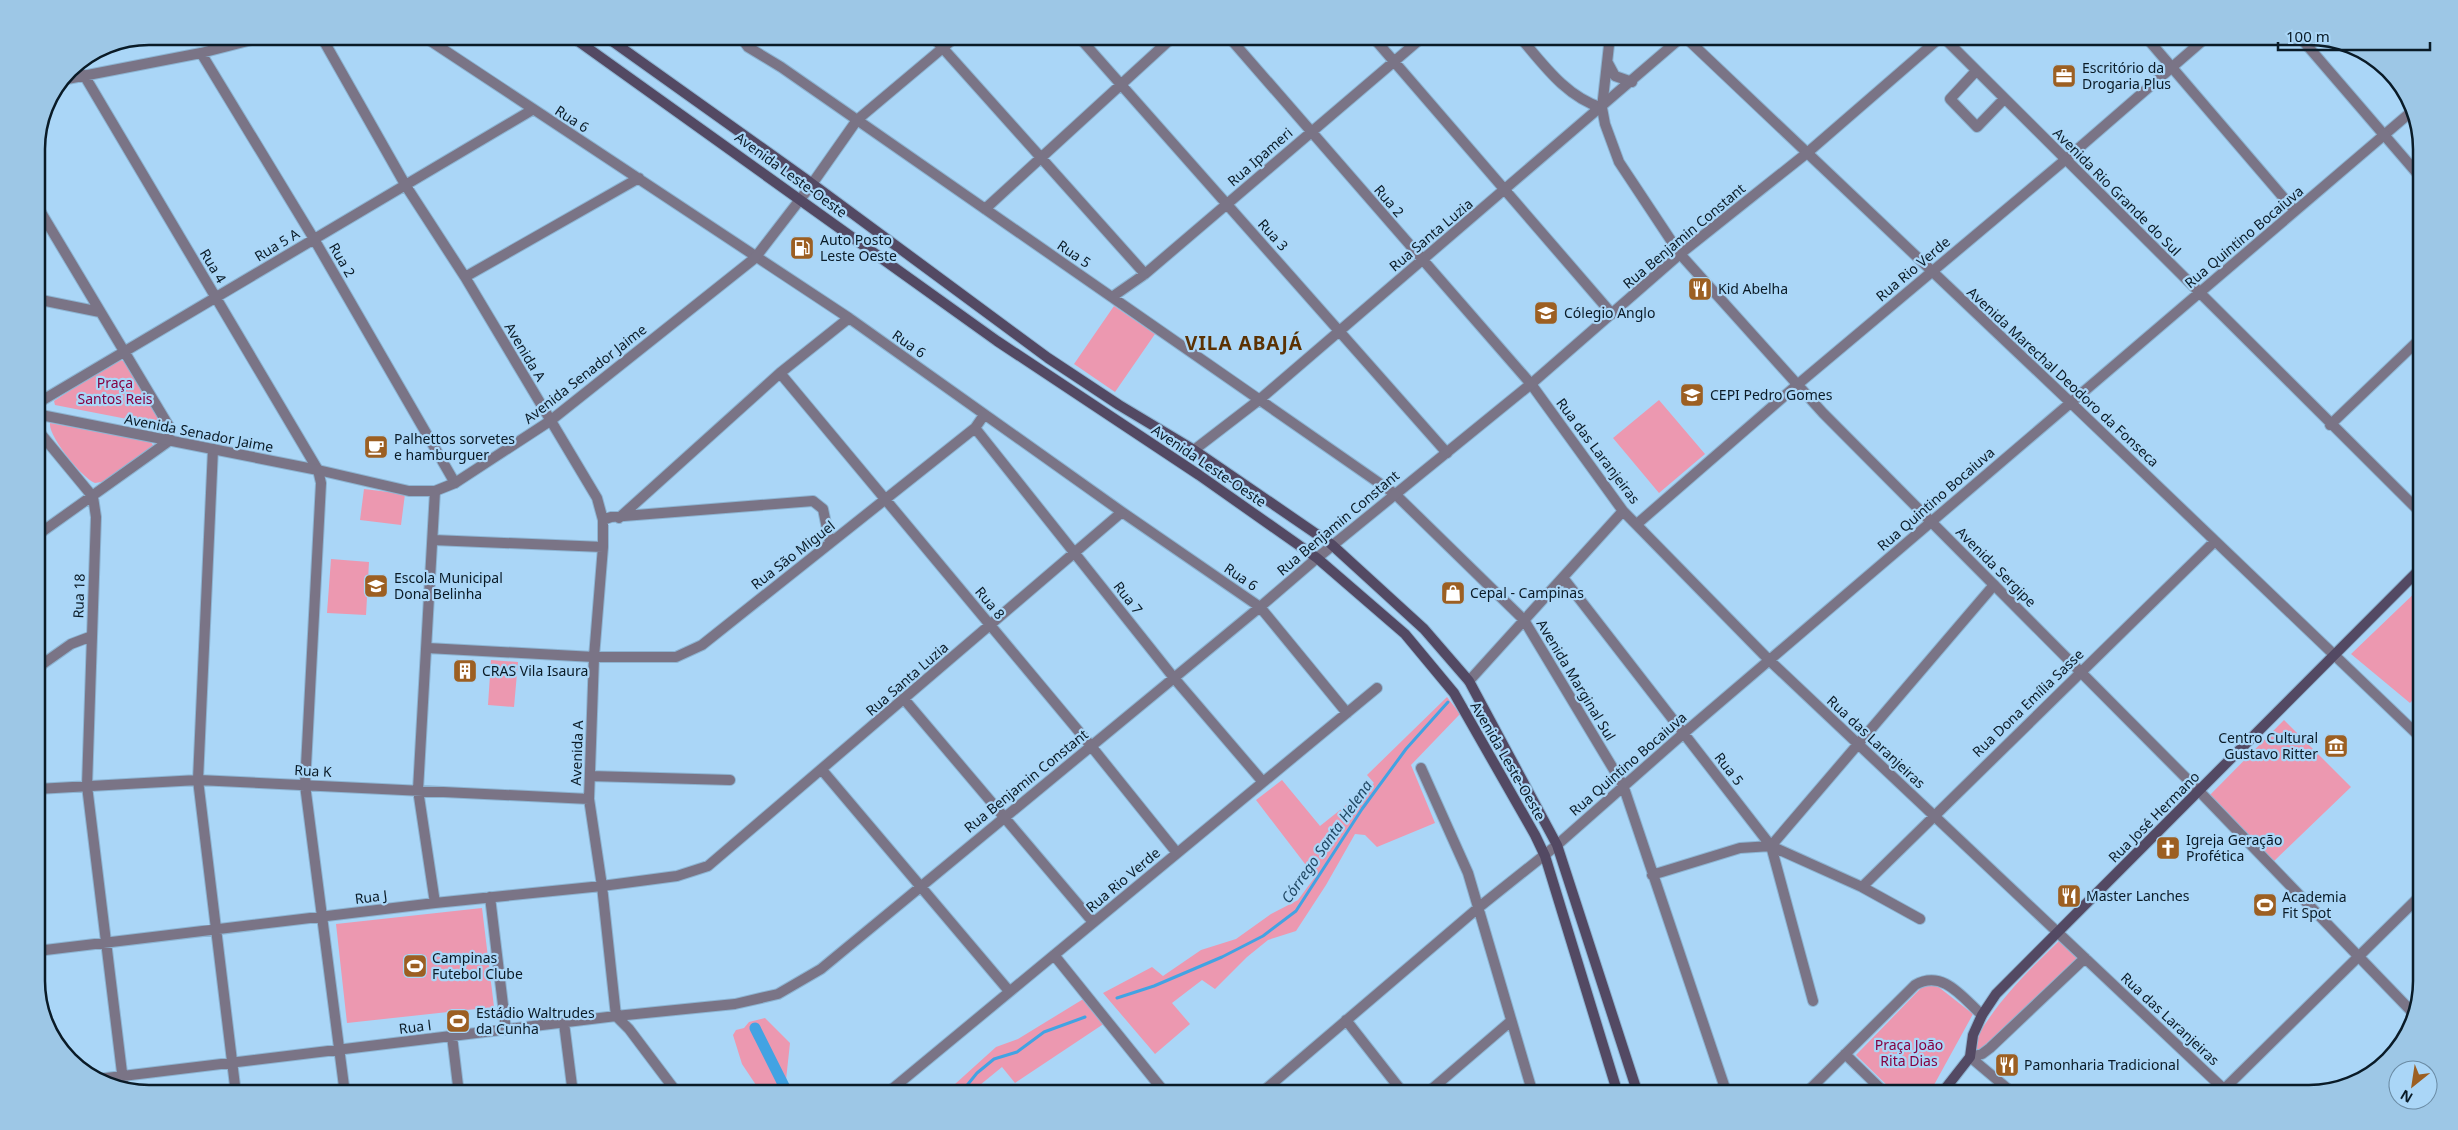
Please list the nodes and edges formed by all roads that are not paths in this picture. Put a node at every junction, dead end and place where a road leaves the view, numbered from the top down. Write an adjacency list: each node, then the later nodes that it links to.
1 (232, 45): 24 (street)
2 (326, 45): 46 (street, Avenida A)
3 (436, 45): 35 (street, Rua 6)
4 (585, 45): 48 (main road, Avenida Leste-Oeste)
5 (619, 45): 45 (main road, Avenida Leste-Oeste)
6 (747, 45): 37 (street, Rua 5)
7 (940, 45): 23 (street)
8 (947, 45): 23 (street, Avenida Senador Jaime)
9 (1086, 45): 32 (street, Rua 3)
10 (1164, 45): 32 (street)
11 (1236, 45): 38 (street, Rua 2)
12 (1380, 45): 25 (street)
13 (1413, 45): 25 (street, Rua Ipameri)
14 (1527, 45): 34 (street)
15 (1609, 45): 26 (street)
16 (1673, 45): 31 (street, Rua Santa Luzia)
17 (1693, 45): 40 (street, Avenida Marechal Deodoro da Fonseca)
18 (1932, 45): 40 (street, Rua Benjamin Constant)
19 (1951, 45): 28 (street, Avenida Rio Grande do Sul)
20 (2153, 45): 27 (street)
21 (2198, 45): 27 (street, Rua Rio Verde)
22 (2307, 45): 39 (street)
23 (943, 49): 37 (street, Avenida Senador Jaime); 41 (street)
24 (201, 53): 29 (street); 53 (street, Rua 2)
25 (1394, 61): 38 (street, Rua Ipameri); 47 (street)
26 (1608, 63): 31 (street); 34 (street)
27 (2173, 68): 42 (street, Rua Rio Verde); 51 (street)
28 (1976, 71): 33 (street, Avenida Rio Grande do Sul); 33 (street)
29 (84, 75): 30 (street); 62 (street, Rua 4)
30 (73, 78)
31 (1632, 82): 34 (street, Rua Santa Luzia)
32 (1120, 84): 41 (street); 49 (street, Rua 3)
33 (2004, 99): 42 (street, Avenida Rio Grande do Sul)
34 (1602, 108): 47 (street, Rua Santa Luzia); 54 (street, Avenida Sergipe)
35 (532, 110): 44 (street, Rua 6); 46 (street, Rua 5 A)
36 (2407, 115): 39 (street, Rua Quintino Bocaiuva)
37 (857, 120): 45 (street, Avenida Senador Jaime); 50 (street, Rua 5)
38 (1310, 132): 49 (street, Rua Ipameri); 56 (street, Rua 2)
39 (2384, 135): 43 (street); 51 (street, Rua Quintino Bocaiuva)
40 (1807, 153): 54 (street, Rua Benjamin Constant); 57 (street, Avenida Marechal Deodoro da Fonseca)
41 (1041, 157): 50 (street); 58 (street)
42 (2065, 160): 57 (street, Rua Rio Verde); 60 (street, Avenida Rio Grande do Sul)
43 (2413, 169)
44 (639, 178): 55 (street, Rua 6); 59 (street)
45 (812, 184): 48 (street, Avenida Senador Jaime); 84 (main road, Avenida Leste-Oeste)
46 (406, 186): 53 (street, Rua 5 A); 59 (street, Avenida A)
47 (1504, 190): 56 (street, Rua Santa Luzia); 65 (street)
48 (800, 199): 55 (street, Avenida Senador Jaime); 106 (main road, Avenida Leste-Oeste)
49 (1226, 204): 58 (street, Rua Ipameri); 67 (street, Rua 3)
50 (985, 209): 61 (street, Rua 5)
51 (2296, 211): 60 (street, Rua Quintino Bocaiuva)
52 (45, 219): 64 (street)
53 (314, 239): 62 (street, Rua 5 A); 87 (street, Rua 2)
54 (1680, 254): 65 (street, Rua Benjamin Constant); 72 (street, Avenida Sergipe)
55 (755, 258): 66 (street, Rua 6); 78 (street, Avenida Senador Jaime)
56 (1422, 260): 67 (street, Rua Santa Luzia); 71 (street, Rua 2)
57 (1931, 272): 72 (street, Rua Rio Verde); 75 (street, Avenida Marechal Deodoro da Fonseca)
58 (1145, 274): 61 (street, Rua Ipameri)
59 (465, 277): 78 (street, Avenida A)
60 (2199, 294): 75 (street, Rua Quintino Bocaiuva); 79 (street, Avenida Rio Grande do Sul)
61 (1112, 297): 74 (street, Rua 5)
62 (216, 298): 69 (street, Rua 5 A); 86 (street, Rua 4)
63 (45, 301): 64 (street)
64 (100, 312): 69 (street)
65 (1612, 314): 71 (street, Rua Benjamin Constant)
66 (848, 318): 70 (street); 76 (street, Rua 6)
67 (1339, 331): 74 (street, Rua Santa Luzia); 85 (street, Rua 3)
68 (2413, 346): 79 (street)
69 (124, 352): 73 (street, Rua 5 A); 82 (street)
70 (780, 373): 91 (street, Rua 8); 95 (street)
71 (1530, 384): 85 (street, Rua Benjamin Constant); 93 (street, Rua das Laranjeiras)
72 (1797, 385): 97 (street, Avenida Sergipe); 98 (street, Rua Rio Verde)
73 (45, 399)
74 (1258, 400): 84 (street, Rua Santa Luzia); 89 (street, Rua 5)
75 (2070, 402): 97 (street, Rua Quintino Bocaiuva); 101 (street, Avenida Marechal Deodoro da Fonseca)
76 (984, 414): 80 (street, Rua São Miguel); 94 (street, Rua 6)
77 (45, 416): 82 (street, Avenida Senador Jaime)
78 (550, 421): 87 (street, Avenida Senador Jaime); 96 (street, Avenida A)
79 (2330, 425): 92 (street, Avenida Rio Grande do Sul)
80 (975, 428): 91 (street, Rua São Miguel); 105 (street, Rua 7)
81 (45, 439): 90 (street)
82 (169, 441): 83 (street, Avenida Senador Jaime); 90 (street)
83 (213, 449): 86 (street, Avenida Senador Jaime); 132 (street)
84 (1194, 450): 103 (main road, Avenida Leste-Oeste)
85 (1447, 453): 89 (street, Rua Benjamin Constant)
86 (318, 470): 88 (street, Avenida Senador Jaime); 135 (street)
87 (455, 483): 88 (street, Avenida Senador Jaime)
88 (435, 491): 100 (street)
89 (1395, 494): 103 (street, Rua Benjamin Constant); 111 (street, Avenida Marginal Sul)
90 (93, 497): 99 (street); 113 (street, Rua 18)
91 (885, 499): 102 (street, Rua São Miguel); 112 (street, Rua 8)
92 (2413, 505)
93 (1624, 511): 98 (street, Rua das Laranjeiras); 108 (street)
94 (1122, 512): 105 (street, Rua Santa Luzia); 110 (street, Rua 6)
95 (619, 518): 96 (street); 102 (street)
96 (603, 520): 104 (street, Avenida A)
97 (1931, 521): 109 (street, Avenida Sergipe); 117 (street, Rua Quintino Bocaiuva)
98 (1637, 524): 117 (street, Rua das Laranjeiras)
99 (45, 530)
100 (432, 540): 104 (street); 114 (street)
101 (2215, 541): 115 (street, Avenida Marechal Deodoro da Fonseca); 119 (street, Rua Dona Emília Sasse)
102 (830, 543): 116 (street, Rua São Miguel)
103 (1331, 544): 106 (street, Rua Benjamin Constant); 121 (main road, Avenida Leste-Oeste)
104 (603, 547): 116 (street, Avenida A)
105 (1075, 553): 112 (street, Rua Santa Luzia); 120 (street, Rua 7)
106 (1317, 558): 110 (street, Rua Benjamin Constant); 147 (main road, Avenida Leste-Oeste)
107 (2413, 576): 115 (main road, Rua José Hermano)
108 (1564, 579): 111 (street); 126 (street, Rua 5)
109 (1994, 585): 119 (street, Avenida Sergipe); 127 (street)
110 (1260, 607): 120 (street, Rua Benjamin Constant); 124 (street, Rua 6)
111 (1524, 620): 121 (street); 136 (street, Avenida Marginal Sul)
112 (991, 625): 123 (street, Rua Santa Luzia); 128 (street, Rua 8)
113 (92, 636): 118 (street); 137 (street, Rua 18)
114 (427, 648): 116 (street, Rua São Miguel); 139 (street)
115 (2334, 655): 125 (street, Avenida Marechal Deodoro da Fonseca); 140 (main road, Rua José Hermano)
116 (594, 657): 131 (street, Avenida A)
117 (1769, 660): 126 (street, Rua Quintino Bocaiuva); 127 (street, Rua das Laranjeiras)
118 (45, 662)
119 (2080, 672): 140 (street, Avenida Sergipe); 142 (street, Rua Dona Emília Sasse)
120 (1174, 678): 128 (street, Rua Benjamin Constant); 134 (street, Rua 7)
121 (1469, 681): 144 (main road, Avenida Leste-Oeste)
122 (1377, 688): 124 (street, Rua Rio Verde)
123 (904, 699): 130 (street, Rua Santa Luzia); 143 (street)
124 (1347, 713): 134 (street, Rua Rio Verde)
125 (2413, 730)
126 (1684, 733): 136 (street, Rua Quintino Bocaiuva); 145 (street, Rua 5)
127 (1858, 744): 142 (street, Rua das Laranjeiras); 145 (street)
128 (1091, 746): 143 (street, Rua Benjamin Constant); 146 (street, Rua 8)
129 (1421, 768): 156 (street)
130 (822, 770): 148 (street, Rua Santa Luzia); 151 (street)
131 (590, 776): 133 (street); 141 (street, Avenida A)
132 (198, 780): 135 (street, Rua K); 137 (street, Rua K); 160 (street)
133 (730, 780)
134 (1263, 782): 146 (street, Rua Rio Verde)
135 (306, 785): 139 (street, Rua K); 157 (street)
136 (1623, 785): 144 (street, Rua Quintino Bocaiuva); 149 (street, Avenida Marginal Sul)
137 (87, 786): 138 (street, Rua K); 162 (street, Rua 18)
138 (45, 788)
139 (418, 790): 141 (street, Rua K); 154 (street)
140 (2199, 791): 161 (main road, Rua José Hermano); 165 (street, Avenida Sergipe)
141 (589, 799): 150 (street)
142 (1934, 815): 152 (street, Rua Dona Emília Sasse); 161 (street, Rua das Laranjeiras)
143 (1005, 817): 151 (street, Rua Benjamin Constant); 159 (street)
144 (1557, 846): 147 (street, Rua Quintino Bocaiuva); 197 (main road, Avenida Leste-Oeste)
145 (1771, 846): 149 (street); 152 (street, Rua 5); 168 (street)
146 (1177, 853): 159 (street, Rua Rio Verde)
147 (1545, 856): 156 (street, Rua Quintino Bocaiuva); 196 (main road, Avenida Leste-Oeste)
148 (708, 866): 150 (street, Rua J)
149 (1652, 875): 198 (street, Avenida Marginal Sul)
150 (602, 886): 153 (street, Rua J); 172 (street)
151 (920, 887): 167 (street); 169 (street, Rua Benjamin Constant)
152 (1862, 887): 158 (street, Rua 5)
153 (490, 898): 154 (street, Rua J); 176 (street)
154 (435, 903): 157 (street, Rua J)
155 (2413, 903): 165 (street)
156 (1478, 908): 173 (street); 174 (street)
157 (322, 917): 160 (street, Rua J); 178 (street)
158 (1920, 919)
159 (1094, 922): 164 (street, Rua Rio Verde)
160 (216, 929): 162 (street, Rua J); 181 (street)
161 (2058, 933): 166 (street, Rua das Laranjeiras); 171 (main road, Rua José Hermano)
162 (106, 943): 163 (street, Rua J); 182 (street, Rua 18)
163 (45, 950)
164 (1054, 955): 167 (street, Rua Rio Verde); 191 (street)
165 (2358, 957): 170 (street, Avenida Sergipe); 204 (street)
166 (2084, 958): 180 (street, Rua José Hermano); 203 (street, Rua das Laranjeiras)
167 (1009, 991): 190 (street, Rua Rio Verde)
168 (1813, 1001)
169 (735, 1004): 172 (street, Rua l)
170 (2409, 1009)
171 (1982, 1015): 179 (street); 180 (main road, Rua José Hermano)
172 (616, 1016): 175 (street, Rua l); 189 (street)
173 (1346, 1020): 192 (street); 193 (street)
174 (1512, 1021): 194 (street); 195 (street)
175 (564, 1023): 176 (street, Rua l); 188 (street)
176 (506, 1030): 177 (street, Rua l)
177 (452, 1036): 178 (street, Rua l); 187 (street)
178 (338, 1050): 181 (street, Rua l); 186 (street)
179 (1845, 1054): 199 (street); 200 (street)
180 (1970, 1057): 201 (main road, Rua José Hermano); 202 (street)
181 (232, 1063): 182 (street, Rua l); 185 (street)
182 (122, 1076): 183 (street, Rua l); 184 (street, Rua 18)
183 (111, 1077)
184 (123, 1081)
185 (235, 1085)
186 (344, 1085)
187 (458, 1085)
188 (572, 1085)
189 (671, 1085)
190 (897, 1085)
191 (1159, 1085)
192 (1270, 1085)
193 (1397, 1085)
194 (1437, 1085)
195 (1530, 1085)
196 (1615, 1085)
197 (1635, 1085)
198 (1724, 1085)
199 (1814, 1085)
200 (1877, 1085)
201 (1948, 1085)
202 (2003, 1085)
203 (2217, 1085)
204 (2231, 1085)

